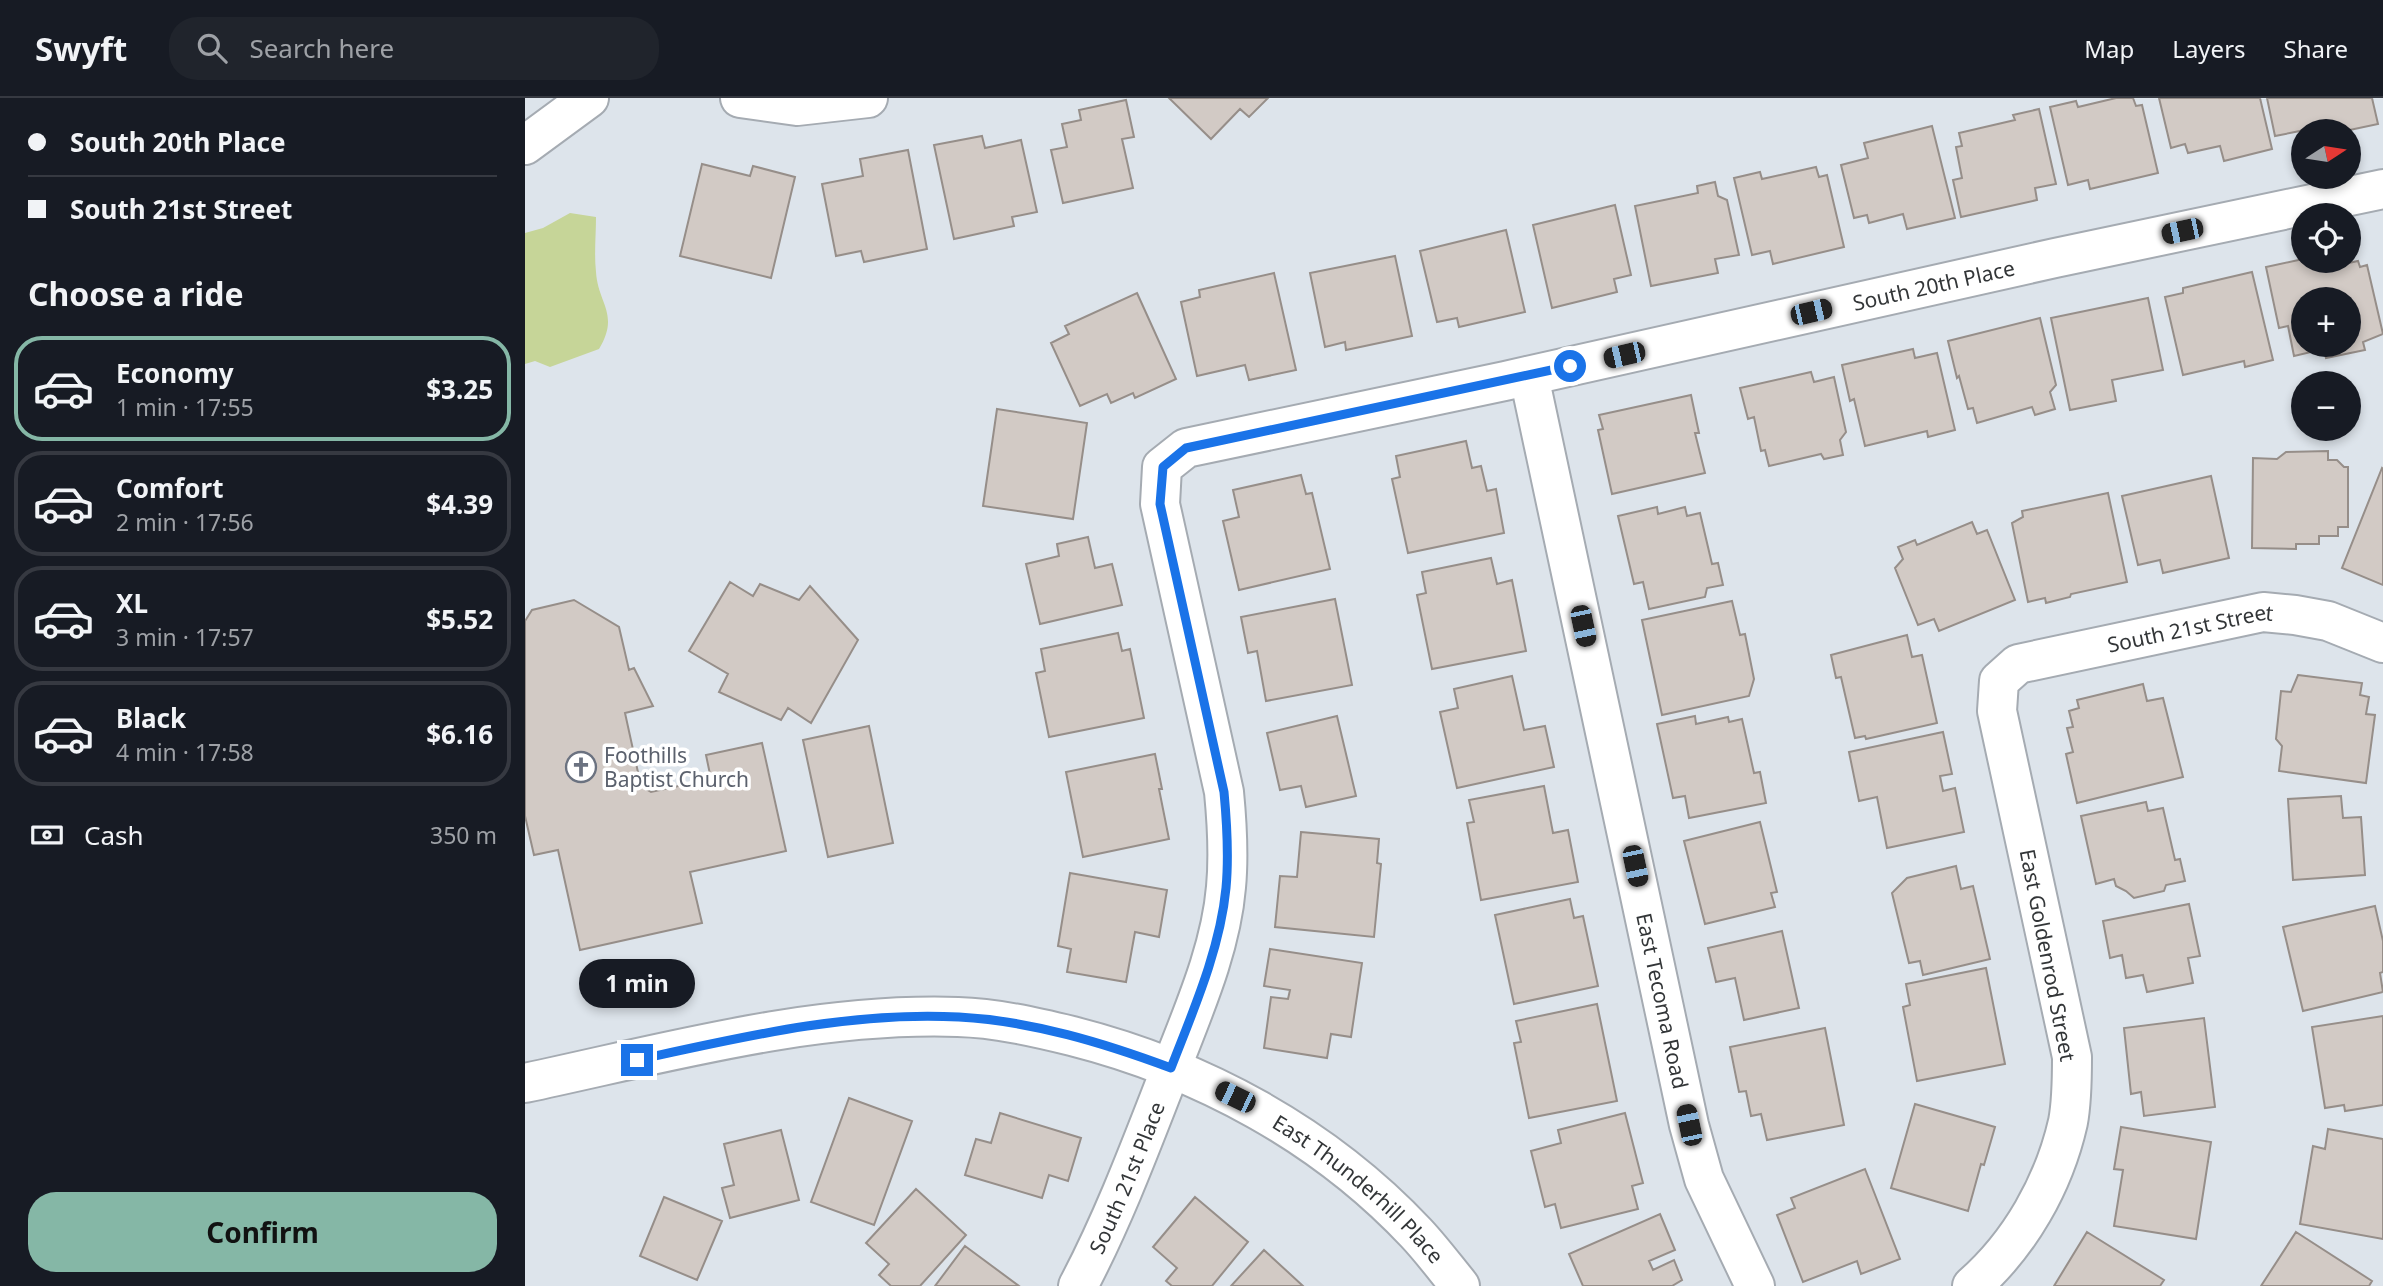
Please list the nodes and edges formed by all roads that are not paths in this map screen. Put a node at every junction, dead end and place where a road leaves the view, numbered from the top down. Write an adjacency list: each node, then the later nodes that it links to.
1 (589, 98): 4 (street)
2 (740, 98): 3 (street)
3 (868, 98)
4 (525, 145)
5 (2383, 189): 6 (street, South 20th Place)
6 (1529, 376): 7 (street, South 20th Place); 14 (street, East Tecoma Road)
7 (1163, 467): 10 (street, South 21st Place)
8 (2383, 643): 9 (street, South 21st Street)
9 (1999, 681): 15 (street, East Goldenrod Street)
10 (1171, 1068): 11 (street); 12 (street, South 21st Place); 13 (street, East Thunderhill Place)
11 (525, 1083)
12 (1078, 1286)
13 (1460, 1286)
14 (1755, 1286)
15 (1972, 1286)

